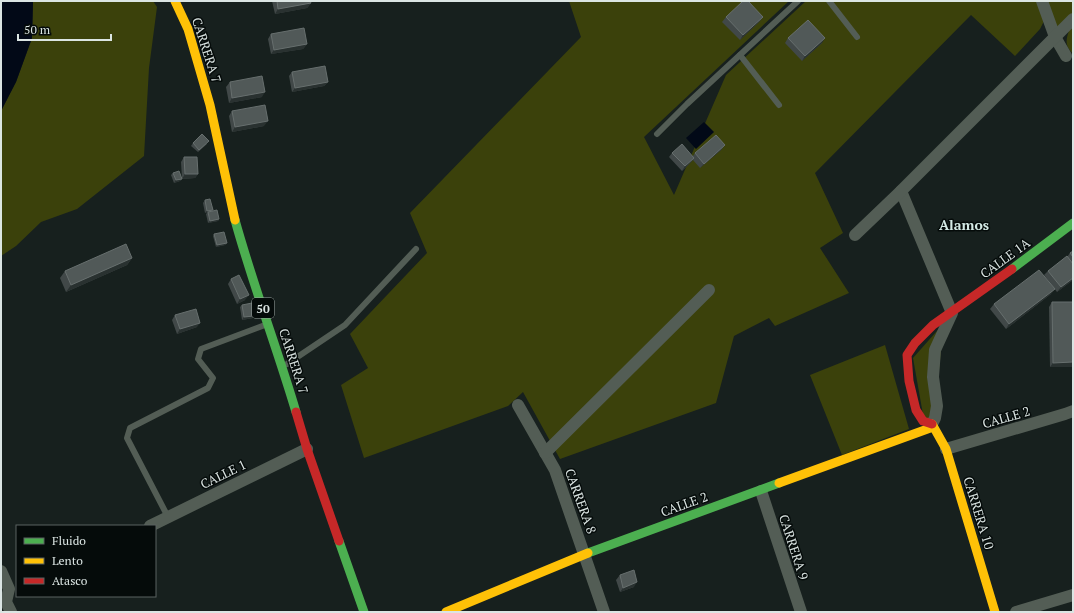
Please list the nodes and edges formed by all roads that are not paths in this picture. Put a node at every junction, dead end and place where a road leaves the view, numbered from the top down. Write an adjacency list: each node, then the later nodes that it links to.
1 (175, 1): 19 (main road, CARRERA 7 / 50)
2 (798, 1): 9 (lane)
3 (829, 1): 6 (lane)
4 (1042, 1): 7 (street)
5 (1073, 20): 7 (street)
6 (857, 37)
7 (1055, 37): 8 (street); 10 (street)
8 (1040, 52): 10 (street); 13 (street)
9 (740, 55): 11 (lane); 12 (lane)
10 (1070, 58)
11 (779, 105)
12 (657, 134)
13 (901, 191): 15 (street); 18 (street)
14 (1073, 223): 18 (main road, CALLE 1A)
15 (855, 235)
16 (416, 249): 20 (lane)
17 (709, 290): 26 (street)
18 (952, 313): 23 (street); 23 (main road, CARRERA 10)
19 (269, 323): 20 (main road, CARRERA 7 / 50); 28 (lane)
20 (283, 367): 24 (main road, CARRERA 7 / 50)
21 (518, 405): 26 (street, CARRERA 8)
22 (1073, 411): 25 (street, CALLE 2)
23 (932, 426): 25 (main road, CARRERA 10); 27 (main road, CALLE 2)
24 (307, 449): 28 (street, CALLE 1); 35 (main road, CARRERA 7 / 50)
25 (946, 449): 39 (main road, CARRERA 10)
26 (545, 453): 30 (street, CARRERA 8)
27 (761, 490): 30 (main road, CALLE 2); 38 (street, CARRERA 9)
28 (168, 517): 29 (street, CALLE 1)
29 (152, 525)
30 (585, 554): 36 (main road, CALLE 2); 37 (street, CARRERA 8)
31 (1, 571): 34 (street)
32 (1073, 595): 40 (street)
33 (16, 597): 34 (street)
34 (5, 604)
35 (364, 612)
36 (446, 612)
37 (604, 612)
38 (801, 612)
39 (994, 612)
40 (1016, 612)

